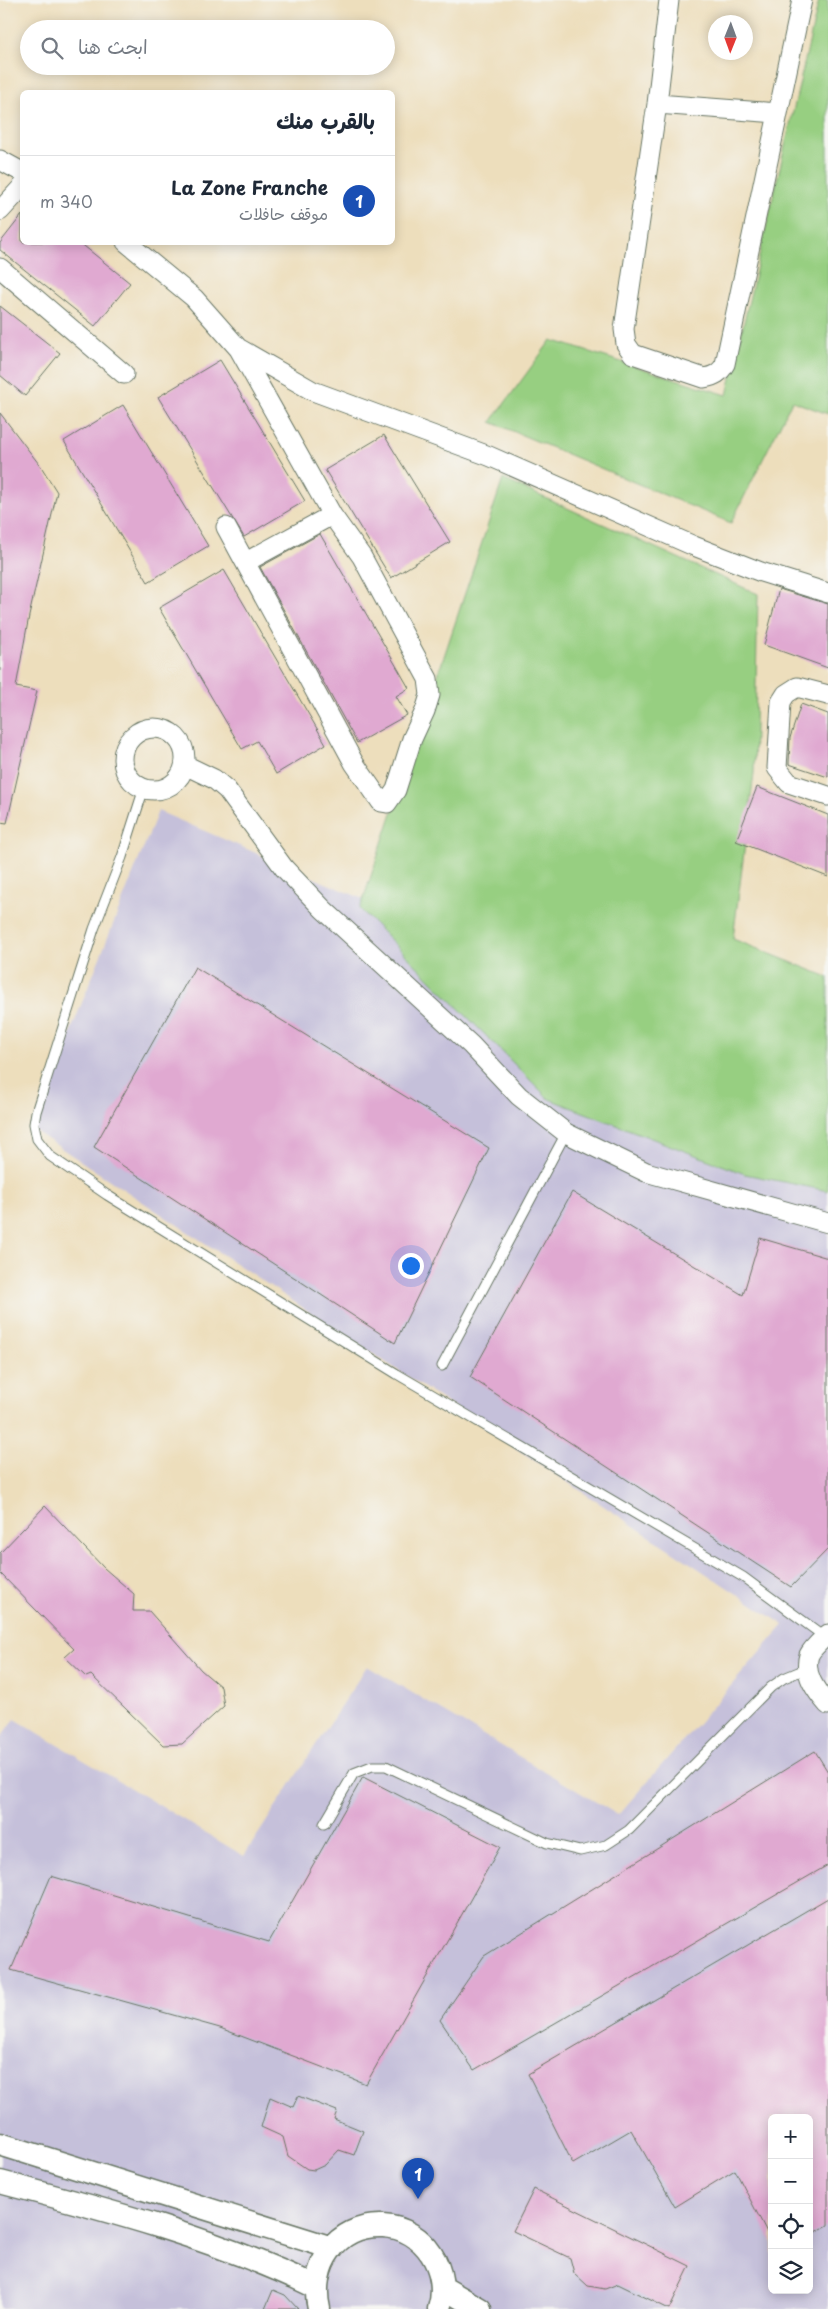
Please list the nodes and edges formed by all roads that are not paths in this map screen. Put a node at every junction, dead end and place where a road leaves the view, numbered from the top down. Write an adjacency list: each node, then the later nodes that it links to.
1 (669, 0): 3 (street)
2 (802, 0): 4 (street)
3 (657, 104): 4 (street); 4 (street)
4 (778, 113)
5 (0, 160): 6 (street)
6 (20, 171)
7 (20, 189): 8 (street)
8 (0, 211)
9 (130, 245): 11 (street)
10 (0, 268): 12 (street)
11 (239, 349): 13 (street); 16 (street)
12 (124, 374)
13 (332, 515): 15 (street); 15 (street)
14 (226, 527): 15 (street)
15 (246, 562)
16 (828, 593)
17 (828, 695): 20 (street)
18 (185, 765): 19 (street); 19 (street); 21 (street)
19 (144, 788): 24 (lane)
20 (828, 796)
21 (566, 1133): 22 (street); 23 (lane)
22 (828, 1224)
23 (442, 1366)
24 (826, 1635): 25 (street)
25 (808, 1668): 26 (street); 27 (lane)
26 (828, 1705)
27 (324, 1824)
28 (0, 2144): 30 (street)
29 (0, 2182): 31 (street)
30 (332, 2248): 31 (street); 32 (street)
31 (316, 2287): 33 (street)
32 (441, 2298): 34 (street)
33 (319, 2309)
34 (480, 2309)

